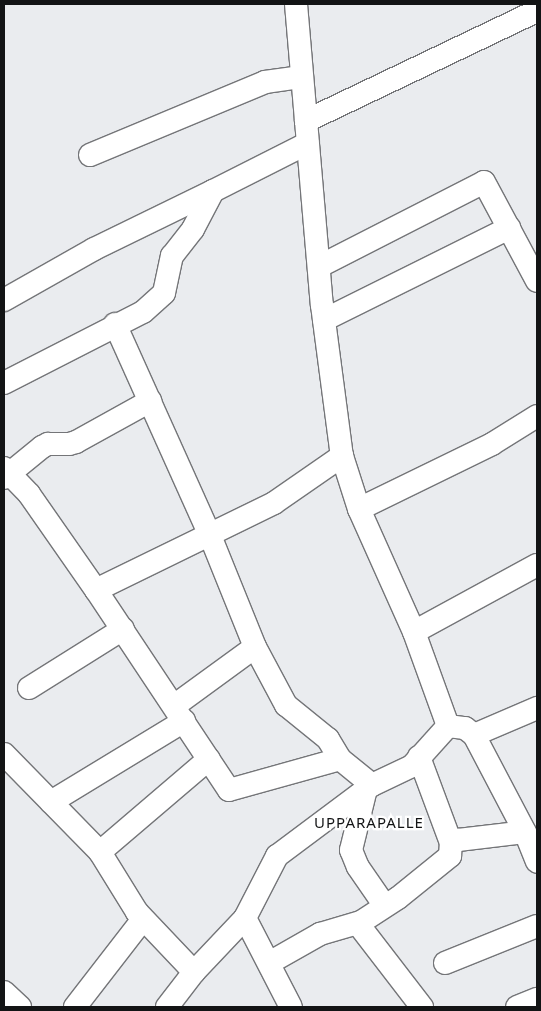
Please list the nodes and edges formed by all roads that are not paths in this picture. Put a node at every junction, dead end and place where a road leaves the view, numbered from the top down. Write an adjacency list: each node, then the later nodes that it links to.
1 (299, 5): 3 (street)
2 (537, 11): 4 (street)
3 (302, 77): 4 (street); 5 (street)
4 (307, 132): 6 (street); 8 (street)
5 (90, 156)
6 (213, 191): 10 (street); 12 (street)
7 (509, 228): 8 (street); 9 (street); 11 (street)
8 (320, 266): 11 (street)
9 (537, 281)
10 (4, 300)
11 (324, 320): 16 (street)
12 (115, 324): 13 (street); 14 (street)
13 (4, 383)
14 (150, 401): 17 (street); 19 (street)
15 (537, 416): 18 (street)
16 (342, 456): 18 (street); 19 (street)
17 (5, 474): 21 (street)
18 (359, 509): 23 (street)
19 (209, 533): 21 (street); 24 (street)
20 (537, 565): 23 (street)
21 (96, 590): 22 (street)
22 (122, 629): 25 (street); 27 (street)
23 (414, 632): 28 (street)
24 (255, 647): 27 (street); 33 (street)
25 (28, 688)
26 (537, 708): 29 (street)
27 (179, 714): 32 (street); 35 (street)
28 (448, 726): 29 (street); 31 (street)
29 (474, 735): 36 (street)
30 (4, 754): 35 (street)
31 (419, 758): 34 (street); 37 (street)
32 (210, 759): 33 (street); 38 (street)
33 (340, 759): 34 (street)
34 (369, 787): 40 (street); 41 (street)
35 (51, 802): 38 (street)
36 (525, 832): 37 (street); 39 (street)
37 (451, 844): 40 (street)
38 (100, 852): 42 (street)
39 (537, 862)
40 (385, 906): 43 (street)
41 (245, 918): 45 (street); 47 (street)
42 (143, 919): 47 (street); 51 (street)
43 (358, 924): 45 (street); 54 (street)
44 (537, 926): 46 (street)
45 (269, 963): 53 (street)
46 (445, 963)
47 (194, 972): 52 (street)
48 (4, 992): 50 (street)
49 (537, 999): 55 (street)
50 (20, 1007)
51 (75, 1007)
52 (167, 1007)
53 (291, 1007)
54 (422, 1007)
55 (517, 1007)

